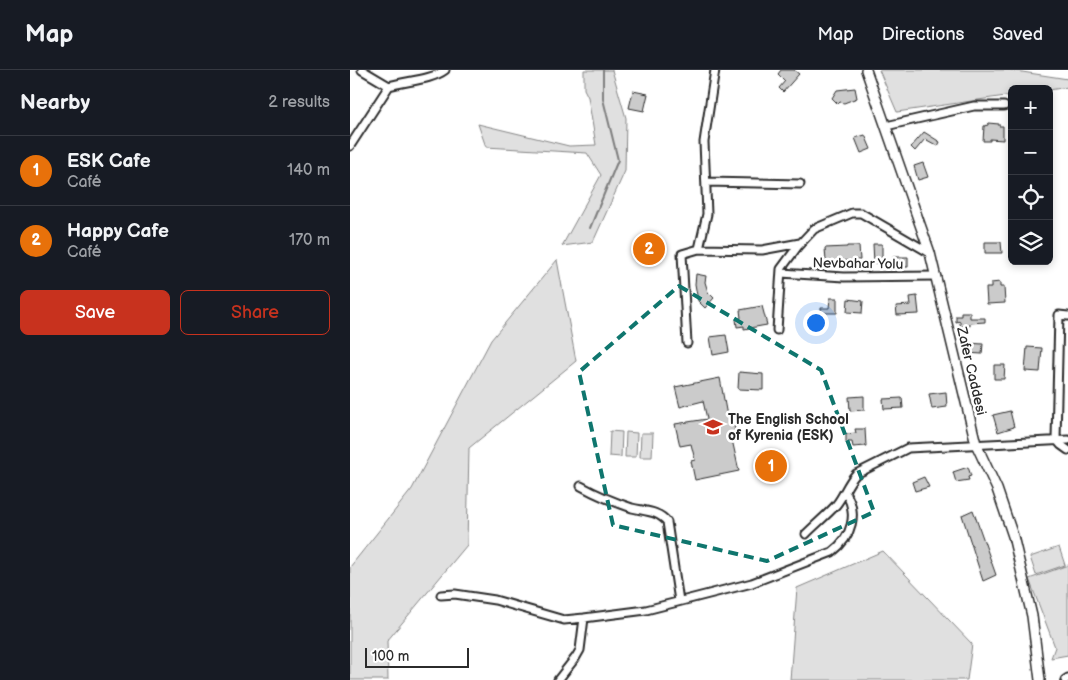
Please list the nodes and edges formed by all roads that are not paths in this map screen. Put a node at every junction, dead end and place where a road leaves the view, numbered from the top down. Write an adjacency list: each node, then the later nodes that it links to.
1 (362, 70): 7 (street)
2 (428, 70): 6 (street)
3 (445, 70): 6 (street)
4 (715, 70): 11 (street)
5 (866, 70): 9 (street, Zafer Caddesi)
6 (425, 78): 7 (street)
7 (389, 86): 10 (street)
8 (1004, 106): 9 (street)
9 (886, 126): 15 (street, Zafer Caddesi)
10 (350, 146)
11 (706, 182): 12 (street); 14 (street)
12 (800, 184)
13 (802, 242): 14 (street); 15 (street); 16 (street)
14 (699, 249): 20 (street)
15 (930, 253): 17 (street, Zafer Caddesi)
16 (780, 273): 17 (street, Nevbahar Yolu); 19 (street)
17 (936, 276): 25 (street, Zafer Caddesi)
18 (1068, 316): 21 (street)
19 (777, 330)
20 (687, 343)
21 (1059, 382): 22 (street); 23 (street)
22 (1068, 383)
23 (1056, 440): 24 (street); 25 (street); 26 (street)
24 (1068, 440)
25 (976, 444): 28 (street); 34 (street, Zafer Caddesi)
26 (1068, 450)
27 (581, 486): 31 (street)
28 (845, 492): 29 (street); 31 (street)
29 (806, 534)
30 (441, 595): 32 (street)
31 (679, 601): 32 (street)
32 (584, 618): 33 (street)
33 (558, 680)
34 (1040, 680)

